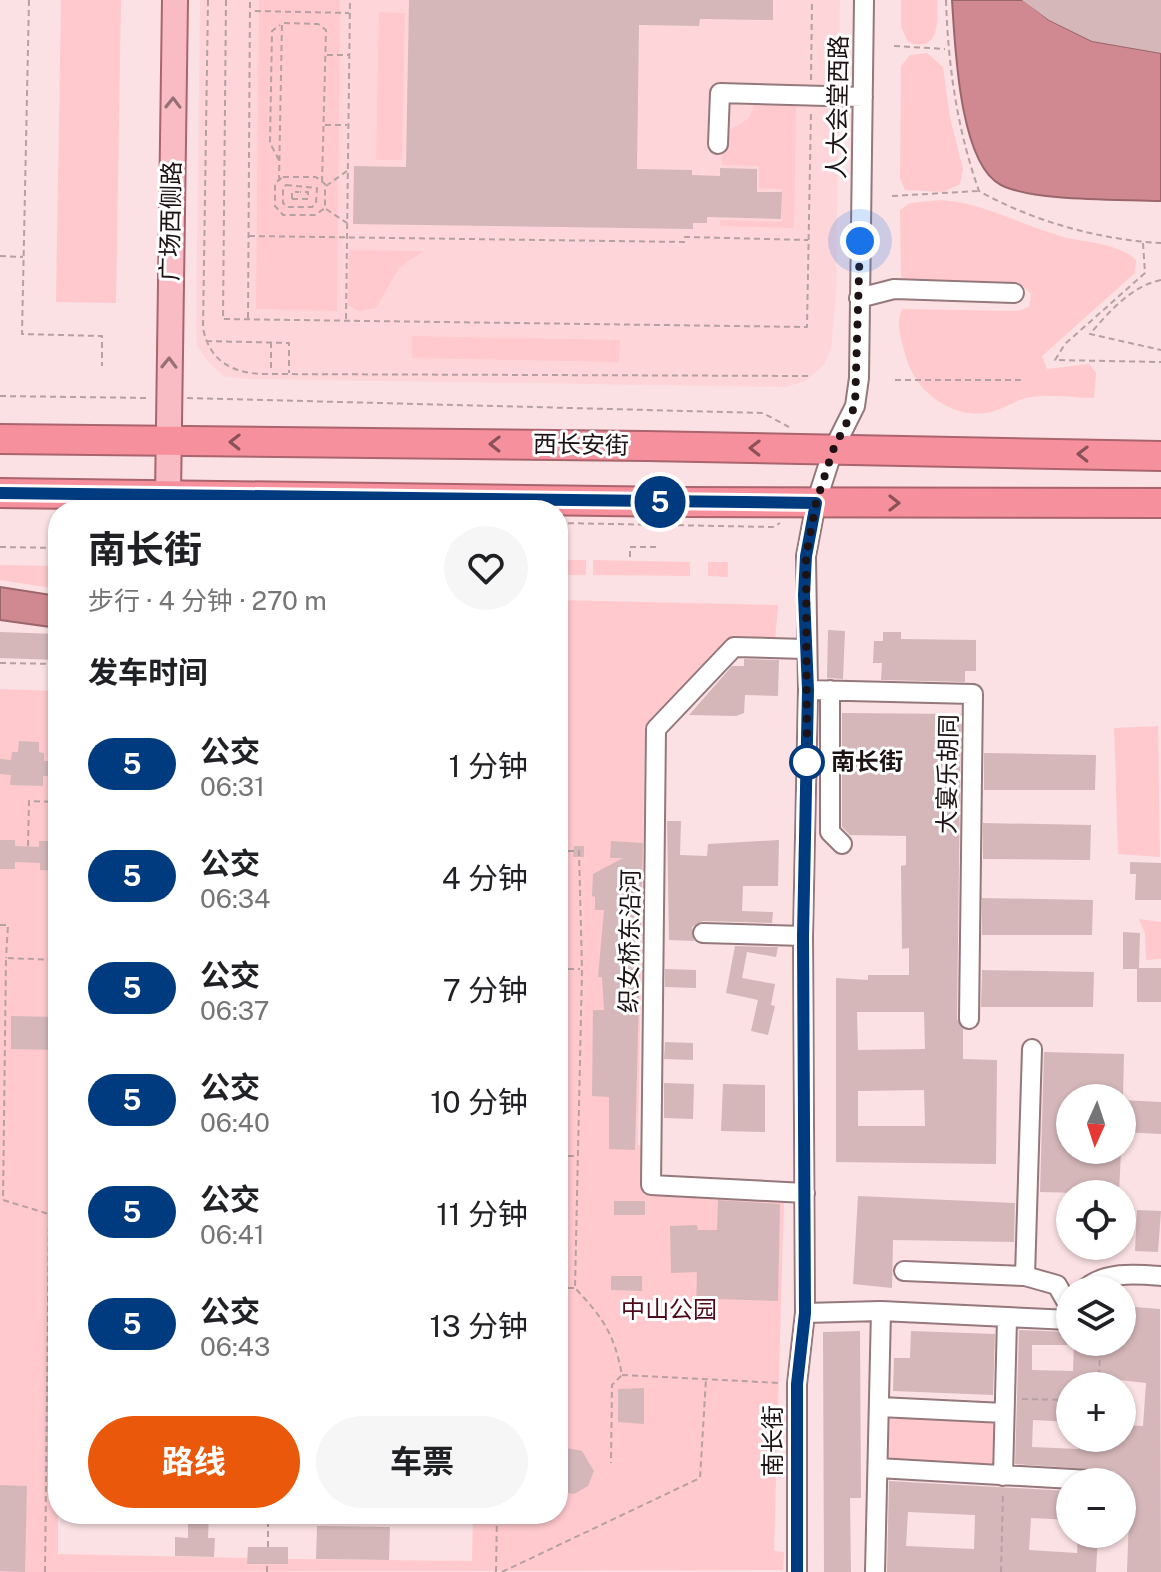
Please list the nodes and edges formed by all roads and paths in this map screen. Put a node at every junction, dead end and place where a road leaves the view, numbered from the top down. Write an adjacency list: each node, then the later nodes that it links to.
1 (29, 0): 44 (path)
2 (175, 0): 61 (main road, 广场西侧路, one-way to 2)
3 (208, 0): 50 (path)
4 (226, 0): 48 (path)
5 (250, 0): 10 (path)
6 (350, 0): 11 (path)
7 (812, 0): 19 (path)
8 (864, 0): 20 (street, 人大会堂西路)
9 (946, 0): 14 (path)
10 (253, 11): 11 (path); 38 (path)
11 (350, 13): 18 (path)
12 (282, 23): 15 (path); 16 (path); 17 (path)
13 (894, 46): 14 (path)
14 (947, 49): 33 (path)
15 (272, 50): 16 (path); 21 (path)
16 (282, 50): 22 (path)
17 (326, 55): 18 (path); 23 (path)
18 (349, 55): 24 (path)
19 (811, 95): 20 (street); 25 (street); 40 (path)
20 (863, 97): 47 (street, 人大会堂西路)
21 (270, 123): 22 (path); 26 (path)
22 (280, 123): 26 (path)
23 (324, 124): 24 (path); 30 (path)
24 (348, 125): 27 (path)
25 (718, 144)
26 (279, 161): 29 (path)
27 (348, 171): 32 (path); 37 (path)
28 (300, 177): 29 (path); 30 (path); 31 (path)
29 (279, 181): 36 (path)
30 (322, 182): 32 (path)
31 (300, 185): 31 (path); 34 (path)
32 (325, 187): 36 (path)
33 (979, 191): 35 (path); 41 (path)
34 (300, 192)
35 (892, 196)
36 (325, 208): 37 (path)
37 (347, 223): 39 (path)
38 (249, 236): 39 (path); 48 (path)
39 (347, 237): 40 (path); 49 (path)
40 (808, 240): 49 (path)
41 (1143, 242): 42 (path); 53 (path)
42 (1161, 243)
43 (0, 256): 44 (path)
44 (25, 257): 54 (path)
45 (1161, 280): 52 (path)
46 (1014, 293): 47 (street)
47 (859, 298): 65 (street, 人大会堂西路)
48 (248, 319): 49 (path)
49 (346, 320)
50 (206, 341): 51 (path); 56 (path)
51 (271, 342): 55 (path); 56 (path)
52 (1161, 350)
53 (1161, 362)
54 (102, 366)
55 (271, 368)
56 (289, 374): 57 (path)
57 (811, 376)
58 (895, 380): 59 (path)
59 (1024, 380)
60 (0, 396): 61 (path)
61 (168, 398): 62 (path); 64 (main road, 广场西侧路)
62 (791, 427)
63 (0, 439): 64 (highway, 西长安街)
64 (168, 441): 65 (highway, 西长安街, one-way to 64); 68 (main road, 广场西侧路)
65 (833, 450): 66 (highway, 西长安街, one-way to 65); 69 (street, 南长街)
66 (1161, 456)
67 (0, 493): 68 (highway)
68 (168, 495): 69 (highway)
69 (816, 503): 70 (highway, one-way to 70); 75 (street, 南长街)
70 (1161, 503)
71 (0, 547): 73 (path)
72 (656, 547): 74 (path)
73 (48, 548)
74 (630, 557)
75 (805, 649): 78 (street, 南长街); 95 (street, 织女桥东沿河)
76 (0, 663): 77 (path)
77 (48, 664)
78 (808, 690): 79 (street, 大宴乐胡同); 86 (street, 南长街)
79 (830, 690): 81 (street); 91 (street, 大宴乐胡同)
80 (48, 802): 82 (path)
81 (842, 844)
82 (28, 846)
83 (568, 851): 90 (path)
84 (0, 925): 87 (path)
85 (703, 933): 86 (street)
86 (803, 936): 95 (street, 南长街)
87 (6, 958): 88 (path); 96 (path)
88 (48, 960)
89 (568, 969): 90 (path)
90 (582, 969): 94 (path)
91 (969, 1019)
92 (1032, 1049): 98 (street)
93 (568, 1156): 94 (path)
94 (578, 1156): 103 (path)
95 (805, 1193): 105 (street, 南长街)
96 (48, 1214)
97 (904, 1271): 98 (street)
98 (1025, 1276): 101 (street)
99 (1118, 1276): 100 (street)
100 (1161, 1276)
101 (1056, 1285)
102 (568, 1288): 103 (path)
103 (575, 1288): 109 (path)
104 (881, 1311): 105 (street); 106 (street); 114 (street)
105 (805, 1313): 111 (street, 南长街)
106 (1007, 1319): 107 (street); 113 (street)
107 (1056, 1320)
108 (48, 1355): 123 (path)
109 (622, 1375): 110 (path); 115 (path)
110 (706, 1379): 111 (path); 126 (path)
111 (797, 1384): 127 (street, 南长街)
112 (1056, 1401): 113 (path)
113 (1005, 1405): 114 (street); 117 (street)
114 (880, 1407): 116 (street)
115 (611, 1463)
116 (878, 1468): 117 (street); 128 (street)
117 (1003, 1476): 118 (street); 129 (path)
118 (1056, 1479)
119 (268, 1524): 121 (path)
120 (497, 1524): 125 (path)
121 (268, 1547)
122 (267, 1564): 124 (path)
123 (45, 1572)
124 (267, 1572)
125 (496, 1572)
126 (502, 1572)
127 (797, 1572)
128 (875, 1572)
129 (1001, 1572)

